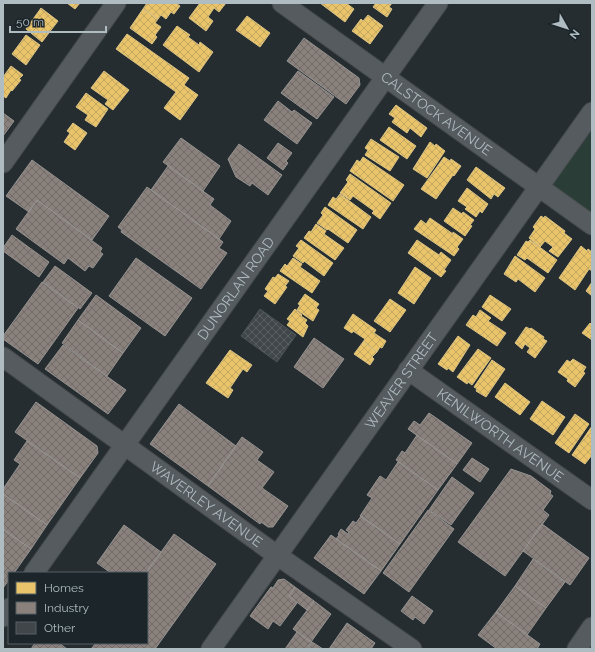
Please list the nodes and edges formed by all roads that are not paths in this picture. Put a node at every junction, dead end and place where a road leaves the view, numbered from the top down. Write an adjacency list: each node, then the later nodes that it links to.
1 (116, 3): 6 (street)
2 (282, 3): 4 (street, CALSTOCK AVENUE)
3 (438, 3): 4 (street, DUNORLAN ROAD)
4 (386, 77): 7 (street, CALSTOCK AVENUE); 11 (street, DUNORLAN ROAD)
5 (592, 112): 7 (street, WEAVER STREET)
6 (3, 163)
7 (538, 187): 8 (street, CALSTOCK AVENUE); 10 (street, WEAVER STREET)
8 (592, 225)
9 (3, 357): 11 (street, WAVERLEY AVENUE)
10 (408, 370): 12 (street, KENILWORTH AVENUE); 13 (street, WEAVER STREET)
11 (125, 445): 13 (street, WAVERLEY AVENUE); 14 (street, DUNORLAN ROAD)
12 (592, 500)
13 (278, 555): 17 (street, WEAVER STREET); 18 (street, WAVERLEY AVENUE)
14 (35, 572)
15 (592, 628): 16 (street)
16 (582, 647)
17 (211, 649)
18 (412, 649)

